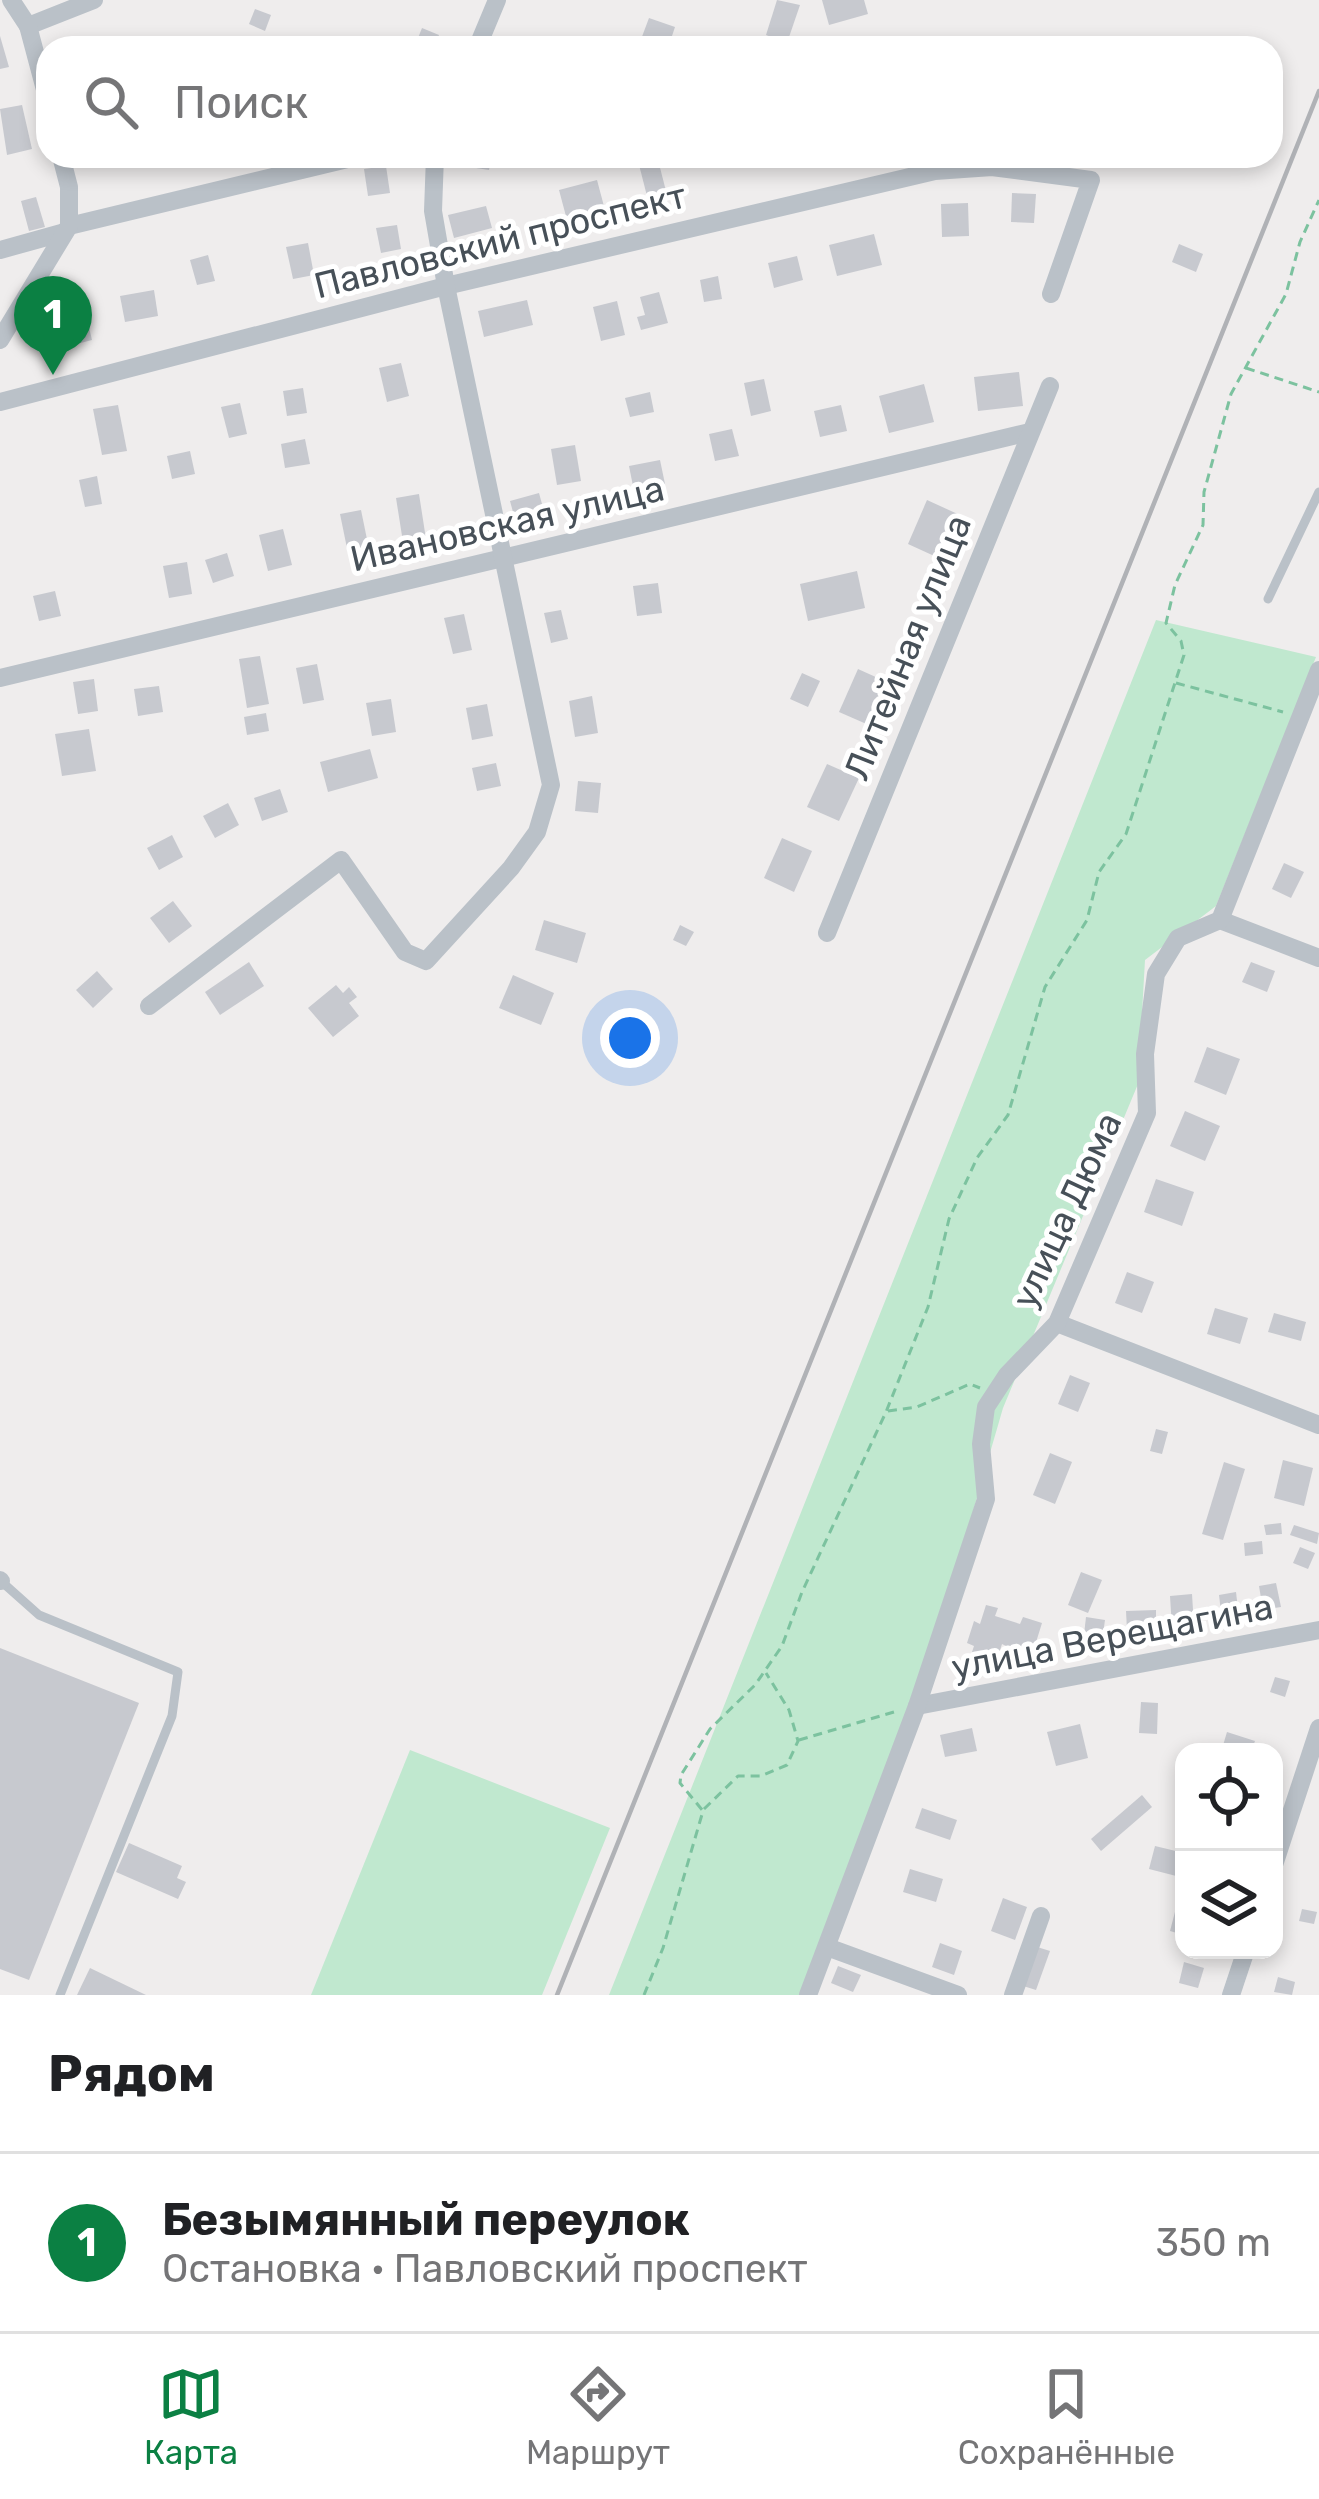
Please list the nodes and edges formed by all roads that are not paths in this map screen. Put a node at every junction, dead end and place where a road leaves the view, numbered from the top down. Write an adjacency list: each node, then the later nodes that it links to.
1 (10, 0): 4 (street)
2 (94, 0): 4 (street)
3 (497, 0): 5 (street)
4 (28, 26): 6 (street)
5 (482, 36)
6 (36, 56)
7 (64, 168): 12 (street)
8 (312, 168): 12 (street)
9 (435, 168): 14 (street)
10 (978, 168): 14 (street, Павловский проспект)
11 (1000, 168): 15 (street, Павловский проспект)
12 (67, 229): 13 (street); 16 (street)
13 (0, 250)
14 (446, 286): 18 (street, Павловский проспект); 21 (street)
15 (1051, 294)
16 (0, 340)
17 (1050, 386): 19 (street, Литейная улица)
18 (0, 402)
19 (1030, 433): 21 (street, Ивановская улица); 26 (street, Литейная улица)
20 (1319, 492): 22 (lane)
21 (502, 557): 24 (street, Ивановская улица); 28 (street)
22 (1268, 598)
23 (1319, 670): 25 (street)
24 (0, 678)
25 (1220, 920): 27 (street); 29 (street, улица Дюма)
26 (827, 933)
27 (1319, 958)
28 (148, 1006)
29 (1057, 1323): 30 (street); 33 (street, улица Дюма)
30 (1319, 1425)
31 (1, 1581): 39 (lane)
32 (1319, 1630): 33 (street, улица Верещагина)
33 (917, 1706): 37 (street, улица Дюма)
34 (1319, 1728): 35 (street)
35 (1279, 1851)
36 (1041, 1916): 42 (street)
37 (827, 1947): 40 (street, улица Дюма); 41 (street)
38 (1243, 1959): 43 (street)
39 (61, 1995)
40 (808, 1995)
41 (958, 1995)
42 (1012, 1995)
43 (1231, 1995)

